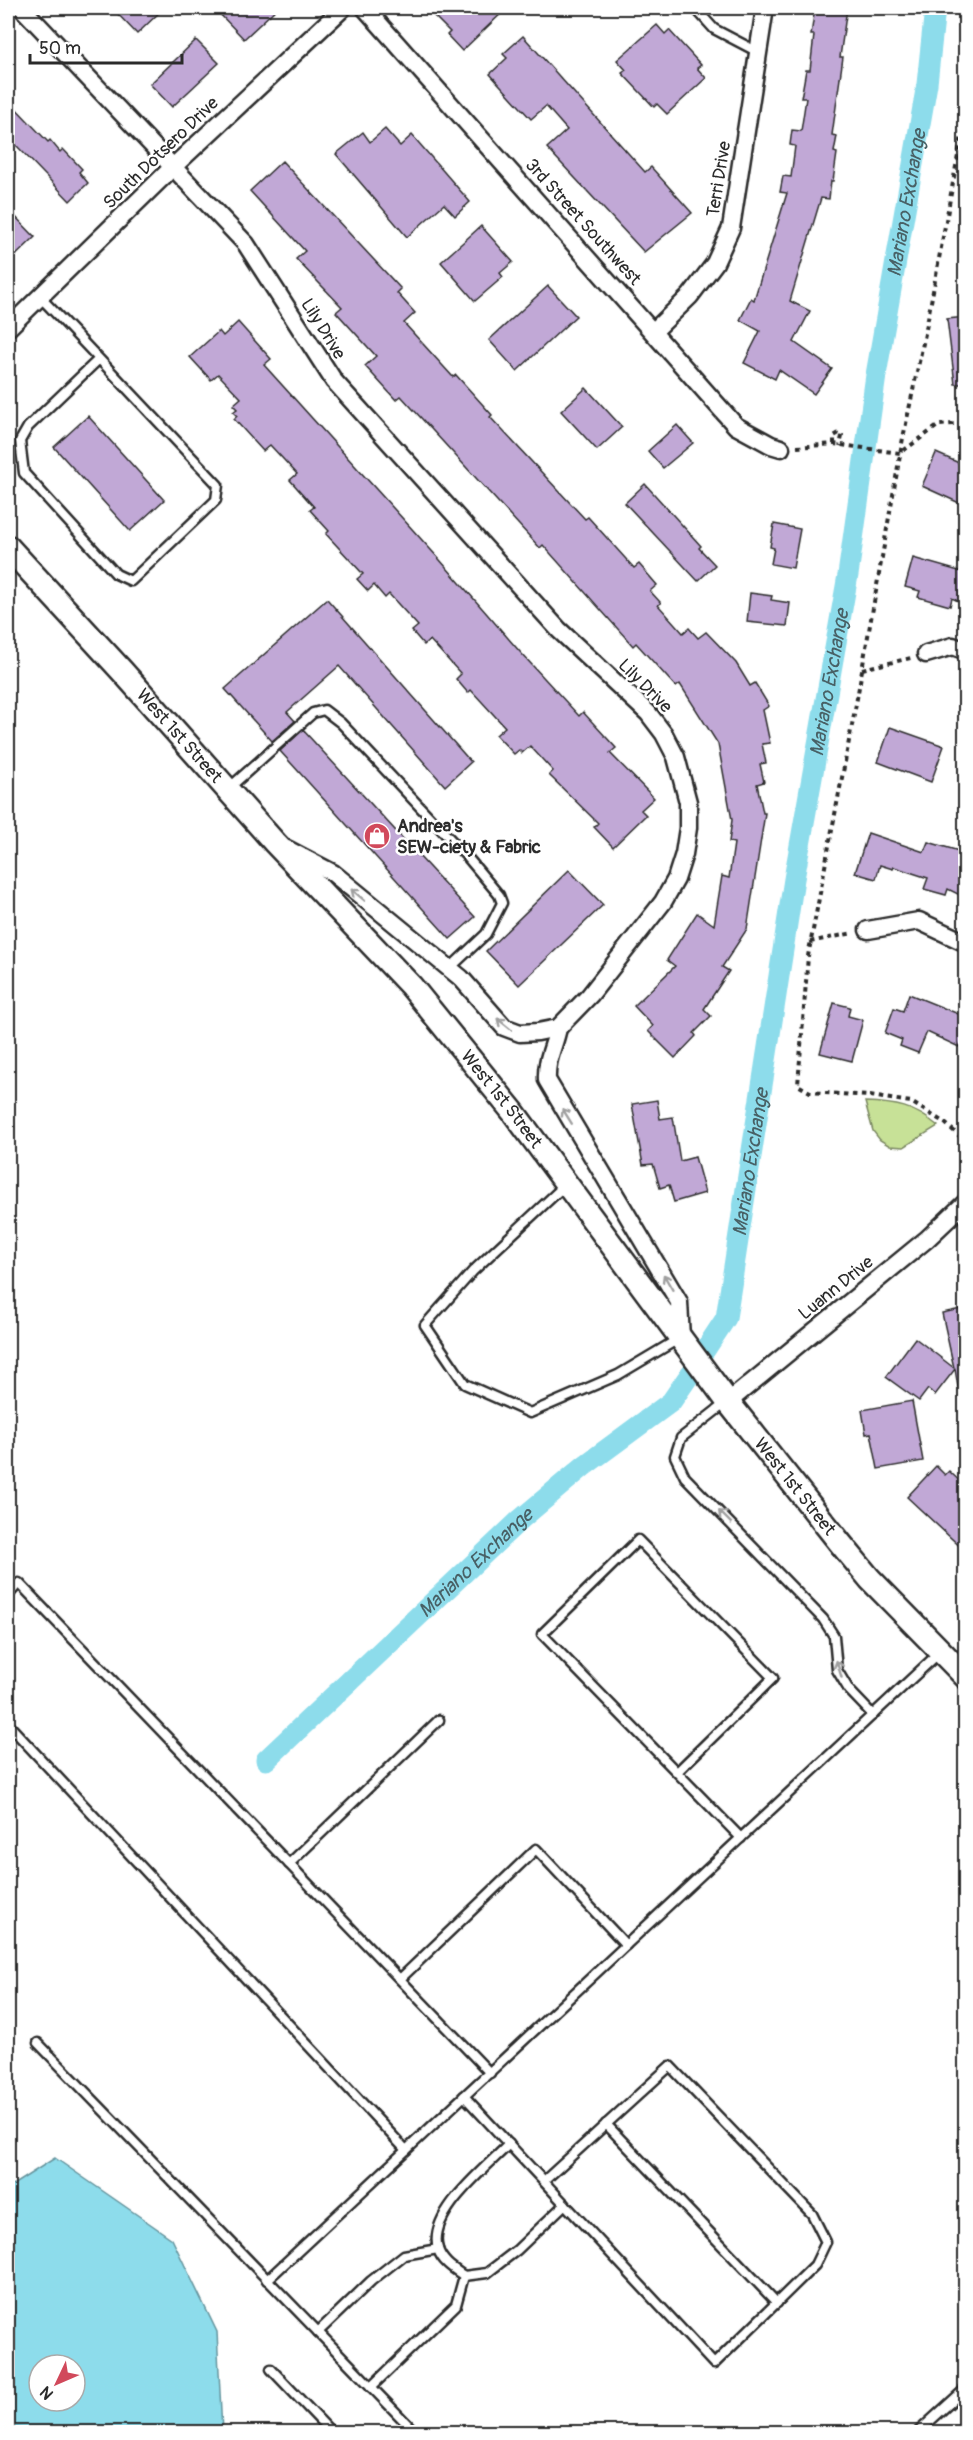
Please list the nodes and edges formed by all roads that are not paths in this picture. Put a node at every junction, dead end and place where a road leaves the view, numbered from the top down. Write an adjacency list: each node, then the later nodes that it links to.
1 (22, 8): 7 (street, Lily Drive)
2 (343, 8): 7 (street, South Dotsero Drive)
3 (365, 8): 10 (street, 3rd Street Southwest)
4 (695, 8): 6 (lane)
5 (765, 8): 6 (street, Terri Drive)
6 (758, 52): 10 (street, Terri Drive)
7 (173, 167): 8 (street, South Dotsero Drive); 21 (street, Lily Drive)
8 (40, 297): 9 (street, South Dotsero Drive); 11 (lane)
9 (8, 328)
10 (654, 331): 12 (street, 3rd Street Southwest)
11 (99, 359): 11 (lane)
12 (781, 448)
13 (8, 547): 16 (main road, West 1st Street)
14 (966, 651): 15 (street)
15 (926, 654)
16 (228, 790): 17 (main road, West 1st Street); 20 (lane)
17 (275, 843): 20 (street, one-way to 17); 22 (main road, West 1st Street)
18 (868, 930): 19 (street)
19 (966, 943)
20 (449, 969): 21 (street, one-way to 20)
21 (558, 1028): 24 (street, one-way to 21)
22 (566, 1184): 24 (main road, West 1st Street); 24 (lane)
23 (966, 1202): 25 (street, Luann Drive)
24 (681, 1338): 25 (main road, West 1st Street)
25 (728, 1402): 27 (main road, West 1st Street); 29 (lane, one-way to 25)
26 (8, 1595): 34 (lane)
27 (941, 1652): 28 (main road, West 1st Street); 29 (lane)
28 (966, 1677)
29 (873, 1715): 33 (lane)
30 (439, 1720): 34 (lane)
31 (8, 1724): 42 (lane)
32 (677, 1772): 32 (lane); 33 (lane)
33 (741, 1838): 35 (lane)
34 (289, 1864): 36 (lane)
35 (627, 1945): 36 (lane); 38 (lane)
36 (400, 1979): 38 (lane)
37 (38, 2043): 47 (lane)
38 (490, 2073): 39 (lane)
39 (464, 2096): 41 (lane); 42 (lane)
40 (606, 2124): 43 (lane); 48 (lane); 48 (lane)
41 (509, 2144): 43 (lane); 45 (lane)
42 (406, 2150): 47 (lane)
43 (544, 2181): 44 (lane)
44 (565, 2204): 46 (lane); 48 (lane)
45 (438, 2249): 46 (lane); 49 (lane)
46 (464, 2276): 51 (lane)
47 (267, 2280): 49 (lane)
48 (777, 2303)
49 (318, 2332): 51 (lane)
50 (271, 2370): 53 (lane)
51 (371, 2387): 54 (lane)
52 (964, 2390): 55 (lane)
53 (331, 2433)
54 (415, 2433)
55 (918, 2433)

